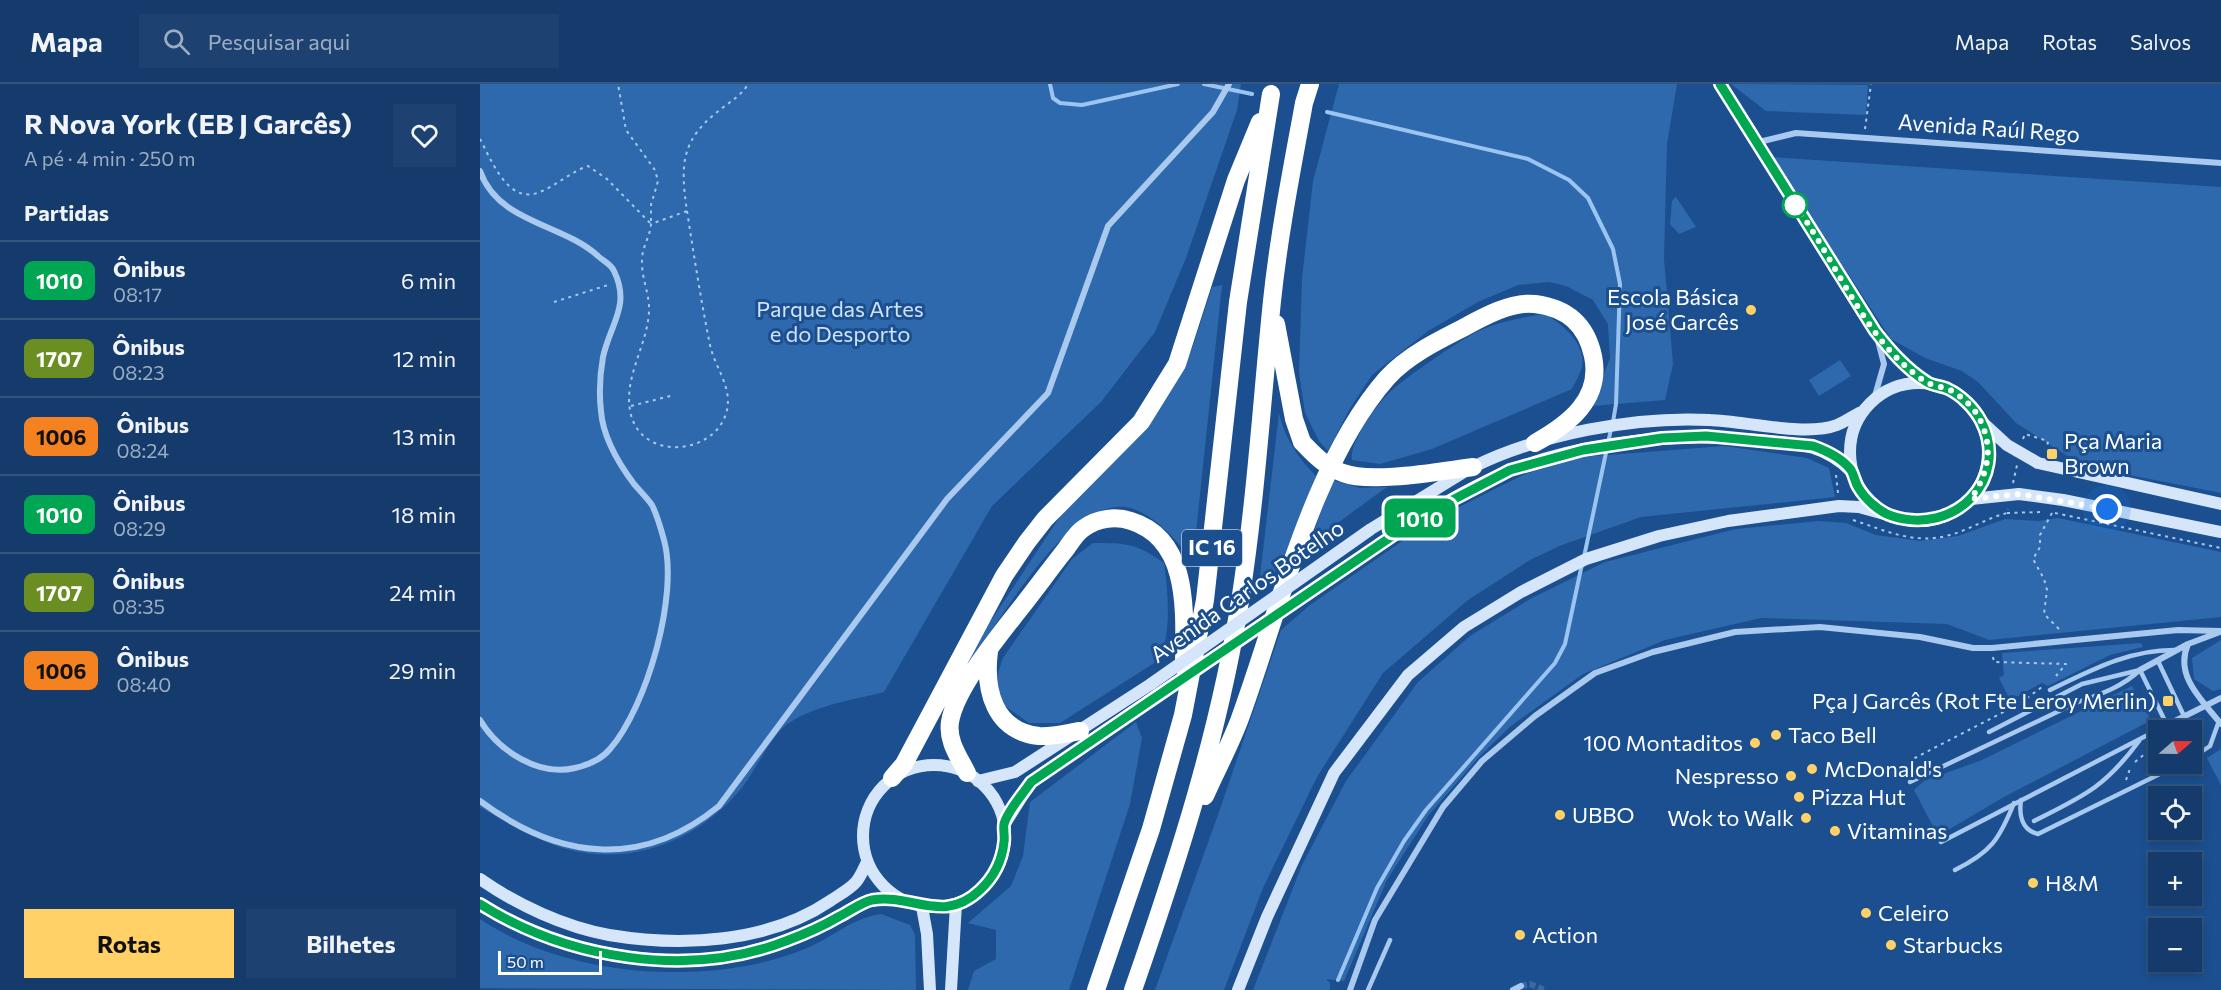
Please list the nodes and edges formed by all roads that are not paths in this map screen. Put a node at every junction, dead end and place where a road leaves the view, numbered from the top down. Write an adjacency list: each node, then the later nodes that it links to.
1 (1229, 84): 46 (street)
2 (1310, 84): 8 (highway, IC 16)
3 (1720, 84): 5 (street)
4 (1273, 89): 30 (highway, IC 16); 43 (highway)
5 (1755, 142): 6 (street, Avenida Raúl Rego); 9 (street)
6 (2221, 163)
7 (480, 171): 32 (street)
8 (1272, 300): 15 (highway, bridge); 50 (highway, IC 16)
9 (1875, 331): 10 (street); 11 (street)
10 (1928, 383): 11 (main road); 13 (main road)
11 (1874, 399): 12 (main road)
12 (1861, 412): 14 (main road, Avenida Carlos Botelho); 16 (main road)
13 (1981, 420): 17 (main road); 18 (main road)
14 (1535, 443): 15 (main road, Avenida Carlos Botelho); 50 (highway)
15 (1473, 467): 36 (main road, Avenida Carlos Botelho, bridge)
16 (1851, 471): 19 (main road); 49 (main road, Avenida Carlos Botelho, bridge)
17 (1971, 499): 19 (main road); 20 (main road)
18 (2221, 504)
19 (1888, 515): 65 (main road)
20 (2221, 532)
21 (2221, 631): 22 (street); 66 (street)
22 (2188, 644): 24 (street); 29 (street)
23 (990, 647): 30 (highway); 36 (highway); 42 (highway)
24 (2177, 650): 25 (street); 27 (lane)
25 (2158, 661): 26 (street); 31 (lane)
26 (2140, 670): 33 (lane); 37 (lane); 44 (lane)
27 (2050, 690)
28 (2221, 698): 29 (street)
29 (2206, 705): 31 (street); 35 (street)
30 (1183, 715): 63 (highway, IC 16)
31 (2184, 716): 34 (street)
32 (480, 720)
33 (2165, 720)
34 (2176, 720)
35 (2220, 723): 40 (lane)
36 (1080, 731): 42 (main road, Avenida Carlos Botelho)
37 (1989, 732)
38 (2148, 735): 39 (lane)
39 (2142, 738): 45 (lane); 48 (lane)
40 (2202, 751)
41 (2160, 774): 45 (lane)
42 (972, 777): 43 (main road); 49 (main road)
43 (892, 778): 52 (main road)
44 (1910, 782)
45 (2021, 800): 47 (lane)
46 (480, 801)
47 (2014, 803): 51 (lane); 53 (lane)
48 (2034, 821)
49 (1004, 825): 57 (main road)
50 (1185, 838): 64 (highway, IC 16)
51 (1941, 842)
52 (867, 862): 54 (main road); 55 (main road)
53 (1955, 870)
54 (480, 879)
55 (899, 898): 56 (main road); 58 (main road)
56 (480, 904)
57 (956, 904): 58 (main road); 62 (main road)
58 (922, 907): 61 (main road)
59 (1390, 940): 67 (lane)
60 (1521, 986): 68 (street)
61 (930, 990)
62 (951, 990)
63 (1096, 990)
64 (1133, 990)
65 (1238, 990)
66 (1350, 990)
67 (1368, 990)
68 (1513, 990)

